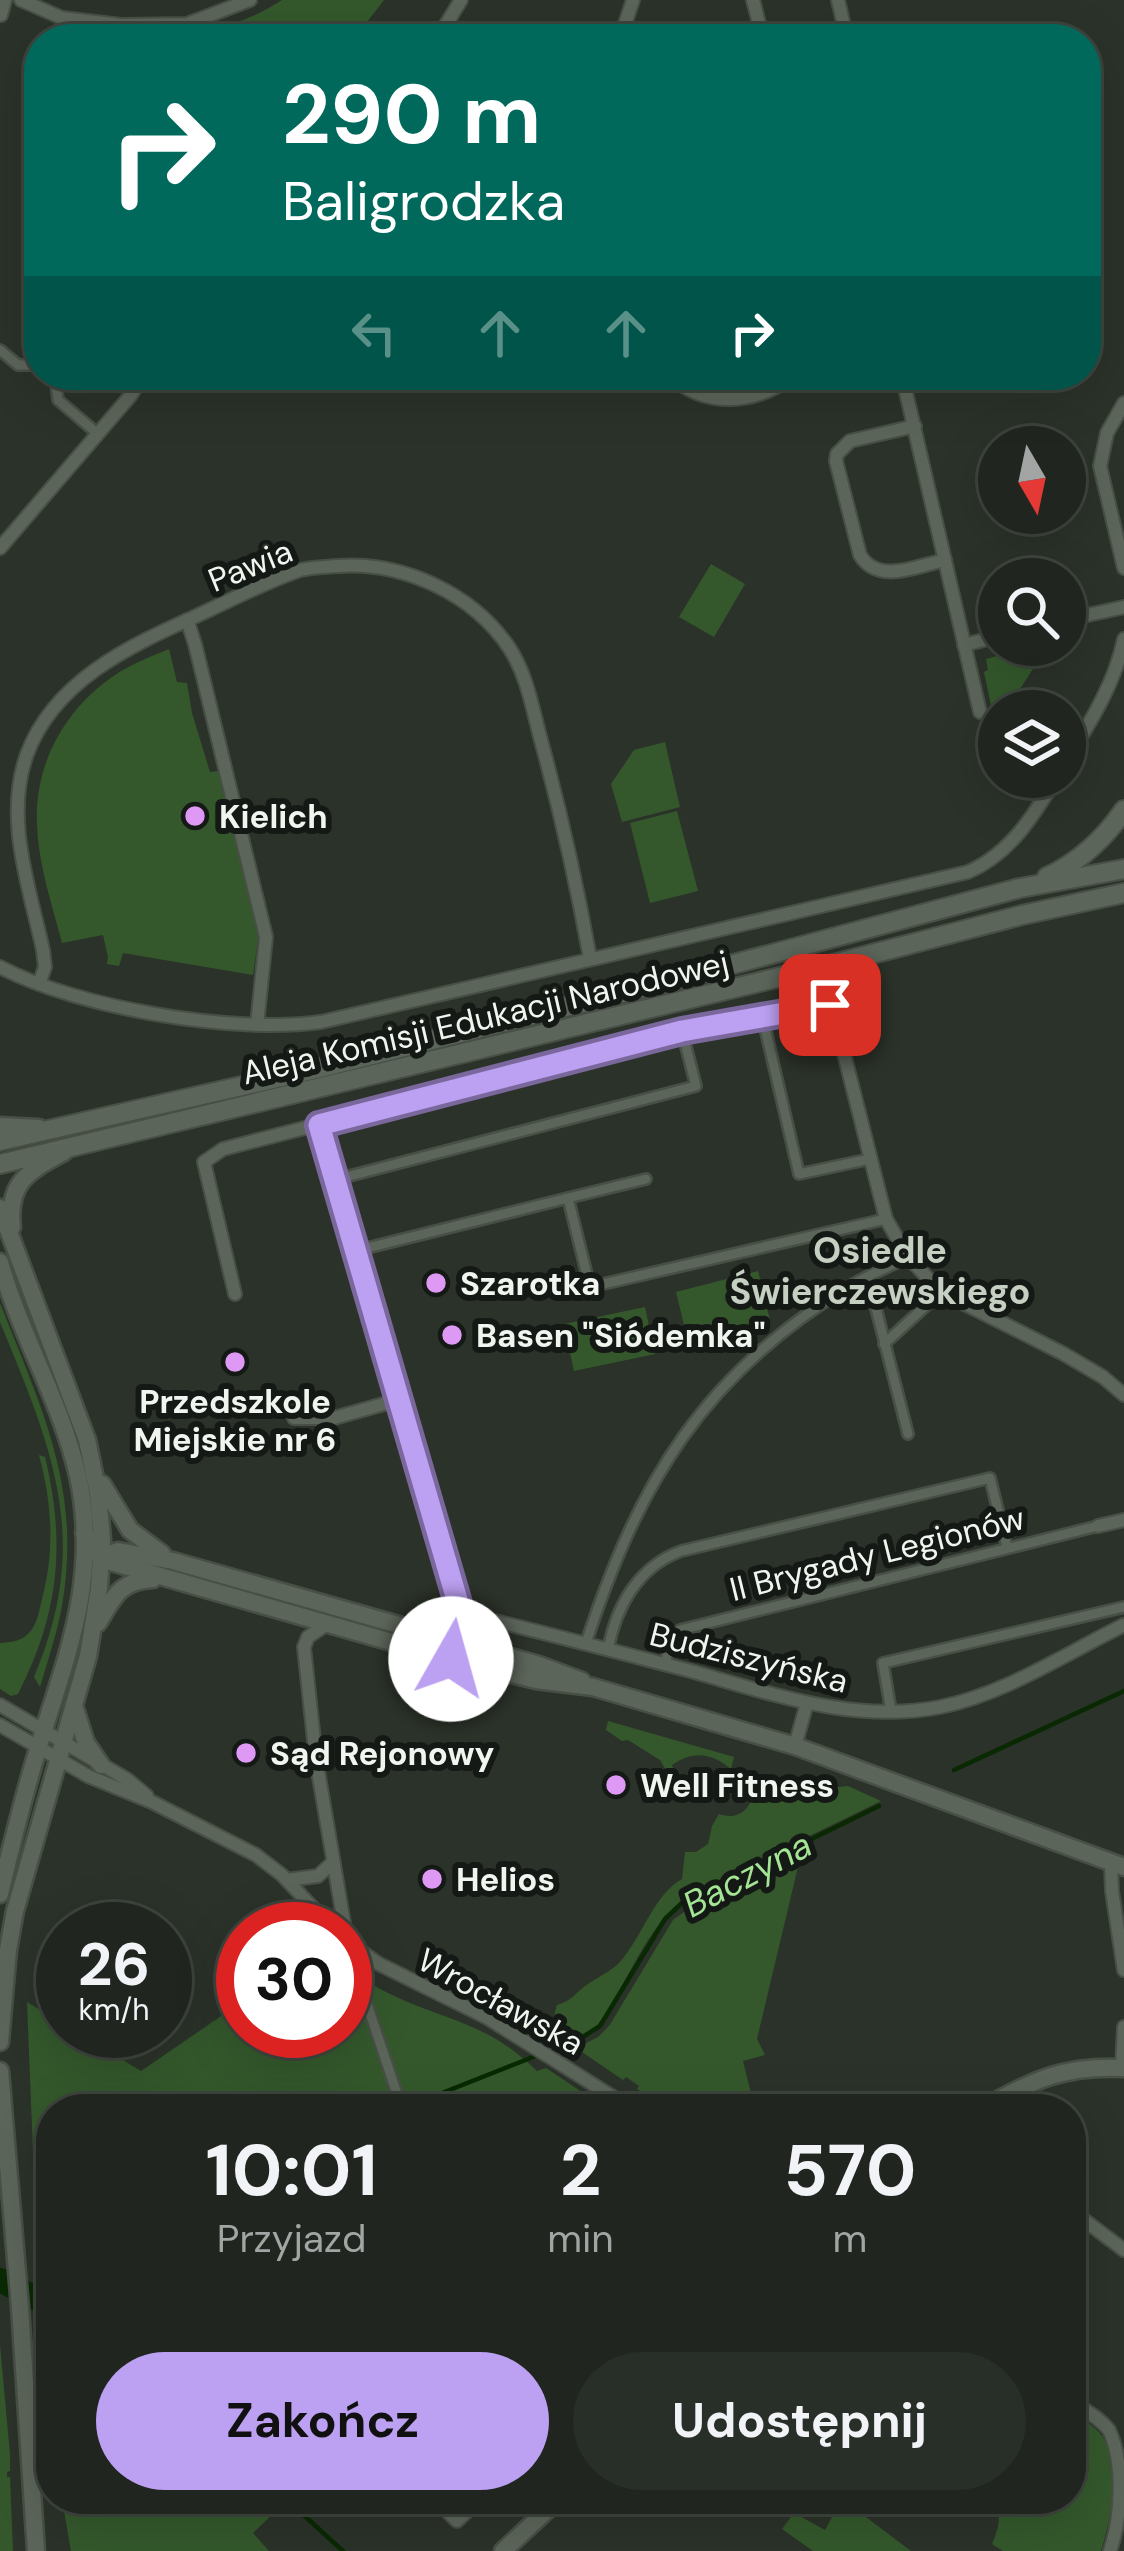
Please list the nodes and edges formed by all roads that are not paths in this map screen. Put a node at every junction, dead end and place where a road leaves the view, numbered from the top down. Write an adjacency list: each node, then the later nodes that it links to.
1 (5, 0): 4 (street)
2 (21, 0): 5 (street)
3 (250, 0): 7 (street)
4 (2, 15)
5 (98, 22): 6 (street)
6 (113, 24)
7 (187, 24)
8 (57, 390): 15 (street)
9 (691, 390): 10 (street)
10 (767, 390)
11 (906, 390): 14 (street)
12 (135, 391): 15 (street)
13 (1124, 403): 18 (street)
14 (915, 426): 17 (street); 17 (street)
15 (98, 434): 16 (street)
16 (0, 548)
17 (944, 560): 24 (street)
18 (1124, 568)
19 (1124, 607): 20 (street)
20 (1086, 615)
21 (187, 620): 32 (street, Pawia); 35 (street, Pawia); 38 (street)
22 (1124, 639): 26 (street)
23 (978, 641): 24 (street)
24 (964, 645): 25 (street)
25 (978, 704)
26 (1086, 726)
27 (1042, 798): 32 (street)
28 (1124, 810): 30 (main road)
29 (1124, 869): 30 (main road)
30 (1020, 888): 42 (main road, Aleja Komisji Edukacji Narodowej)
31 (1124, 893): 34 (main road, Aleja Komisji Edukacji Narodowej)
32 (590, 958): 38 (street)
33 (0, 967): 35 (street)
34 (822, 967): 36 (street); 44 (main road, Aleja Komisji Edukacji Narodowej)
35 (39, 984): 38 (street)
36 (830, 1005): 37 (street); 45 (street)
37 (762, 1015): 39 (street); 45 (street)
38 (256, 1025)
39 (682, 1031): 40 (street); 48 (street)
40 (319, 1125): 48 (street); 58 (street)
41 (0, 1126): 42 (street)
42 (58, 1126): 43 (main road, Aleja Komisji Edukacji Narodowej)
43 (0, 1141)
44 (75, 1147): 46 (main road, Aleja Komisji Edukacji Narodowej); 52 (street)
45 (869, 1160): 51 (street)
46 (0, 1164)
47 (646, 1179): 49 (street)
48 (334, 1180): 53 (street)
49 (568, 1198): 51 (street); 53 (street)
50 (0, 1208): 52 (street)
51 (886, 1219): 54 (street)
52 (14, 1240): 64 (street)
53 (355, 1251): 61 (street)
54 (908, 1257): 56 (street); 57 (street)
55 (0, 1262): 67 (street)
56 (868, 1277): 59 (street); 78 (street)
57 (941, 1292): 59 (street); 60 (street)
58 (235, 1294)
59 (884, 1344): 63 (street)
60 (1124, 1395)
61 (398, 1400): 62 (street); 80 (street)
62 (294, 1418)
63 (908, 1434)
64 (94, 1472): 69 (street); 70 (street)
65 (1124, 1520): 66 (street, II Brygady Legionów)
66 (1099, 1526): 68 (street, II Brygady Legionów)
67 (84, 1533): 69 (street); 71 (street)
68 (1007, 1547): 79 (street); 81 (street, II Brygady Legionów)
69 (101, 1556): 70 (street); 71 (street); 72 (street); 77 (street)
70 (173, 1561): 80 (street)
71 (84, 1571): 87 (street)
72 (166, 1579): 75 (street); 77 (street)
73 (1124, 1607): 85 (street)
74 (491, 1620): 78 (street, Budziszyńska)
75 (327, 1624): 80 (street); 93 (street)
76 (1124, 1625): 85 (street, Budziszyńska)
77 (93, 1630): 84 (street)
78 (586, 1643): 79 (street, Budziszyńska)
79 (608, 1649): 81 (street, Budziszyńska)
80 (453, 1650): 88 (street)
81 (665, 1664): 82 (street, Budziszyńska)
82 (807, 1703): 85 (street, Budziszyńska); 88 (street)
83 (0, 1705): 87 (street)
84 (75, 1708): 89 (street); 90 (street)
85 (891, 1711)
86 (0, 1725): 87 (street)
87 (41, 1740): 89 (street); 95 (street)
88 (795, 1746): 92 (street)
89 (60, 1751): 90 (street); 91 (street); 103 (street)
90 (101, 1765): 91 (street)
91 (152, 1802): 94 (street)
92 (1118, 1865): 100 (street)
93 (333, 1870): 94 (street); 97 (street); 98 (street)
94 (287, 1880): 96 (street)
95 (0, 1894)
96 (308, 1902)
97 (321, 1902)
98 (339, 1902)
99 (372, 1958): 107 (street, Wrocławska)
100 (1124, 1970)
101 (372, 2018): 106 (street)
102 (1124, 2027): 104 (street)
103 (0, 2042)
104 (1123, 2068): 108 (street)
105 (0, 2071): 114 (street)
106 (398, 2094)
107 (606, 2094)
108 (1007, 2094)
109 (1086, 2221): 110 (street)
110 (1124, 2249)
111 (1086, 2412): 113 (street)
112 (543, 2514): 115 (street)
113 (1120, 2534): 116 (street)
114 (36, 2551)
115 (503, 2551)
116 (1110, 2551)

